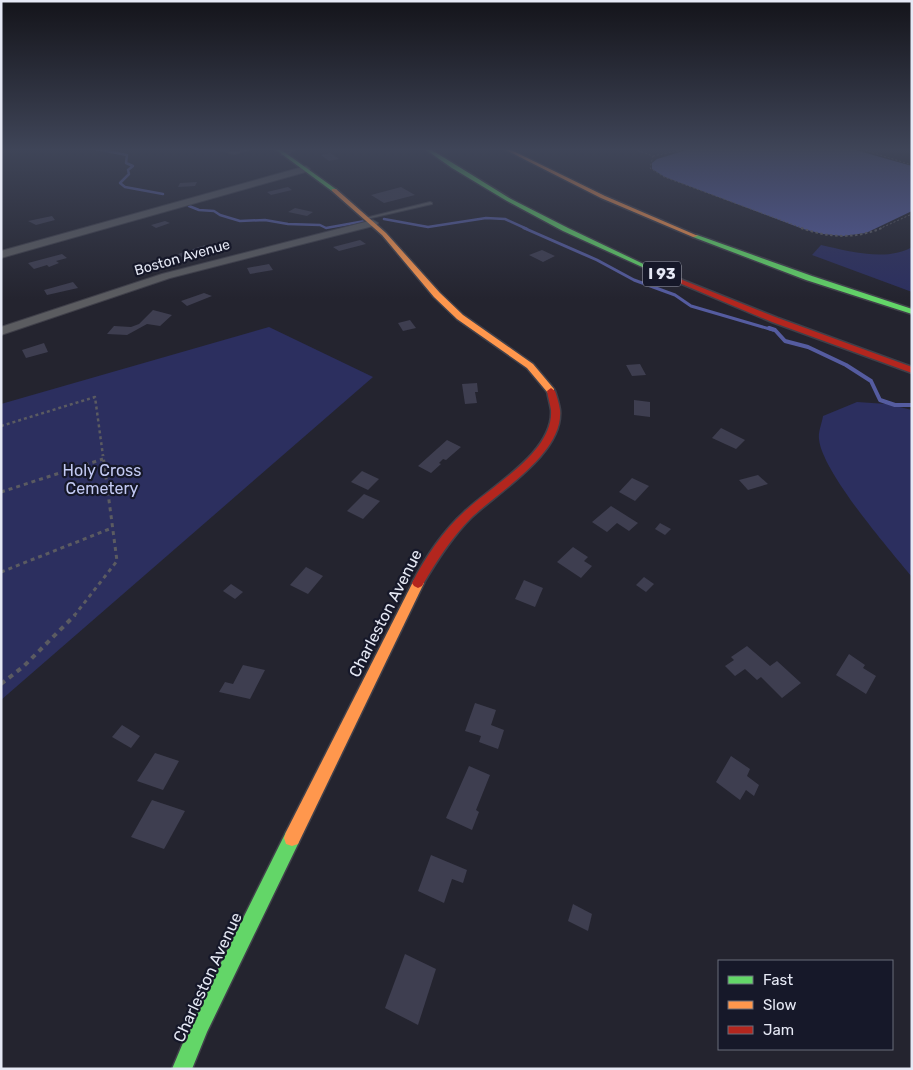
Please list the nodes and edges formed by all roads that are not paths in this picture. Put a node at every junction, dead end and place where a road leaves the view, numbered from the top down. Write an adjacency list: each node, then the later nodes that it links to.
1 (200, 199): 7 (street)
2 (343, 199): 6 (main road, Charleston Avenue)
3 (507, 199): 10 (main road, I 93)
4 (612, 199): 8 (main road)
5 (430, 203): 6 (lane)
6 (370, 221): 9 (street, Boston Avenue); 11 (main road, Charleston Avenue)
7 (1, 255)
8 (912, 312)
9 (1, 331)
10 (912, 370)
11 (182, 1069)

